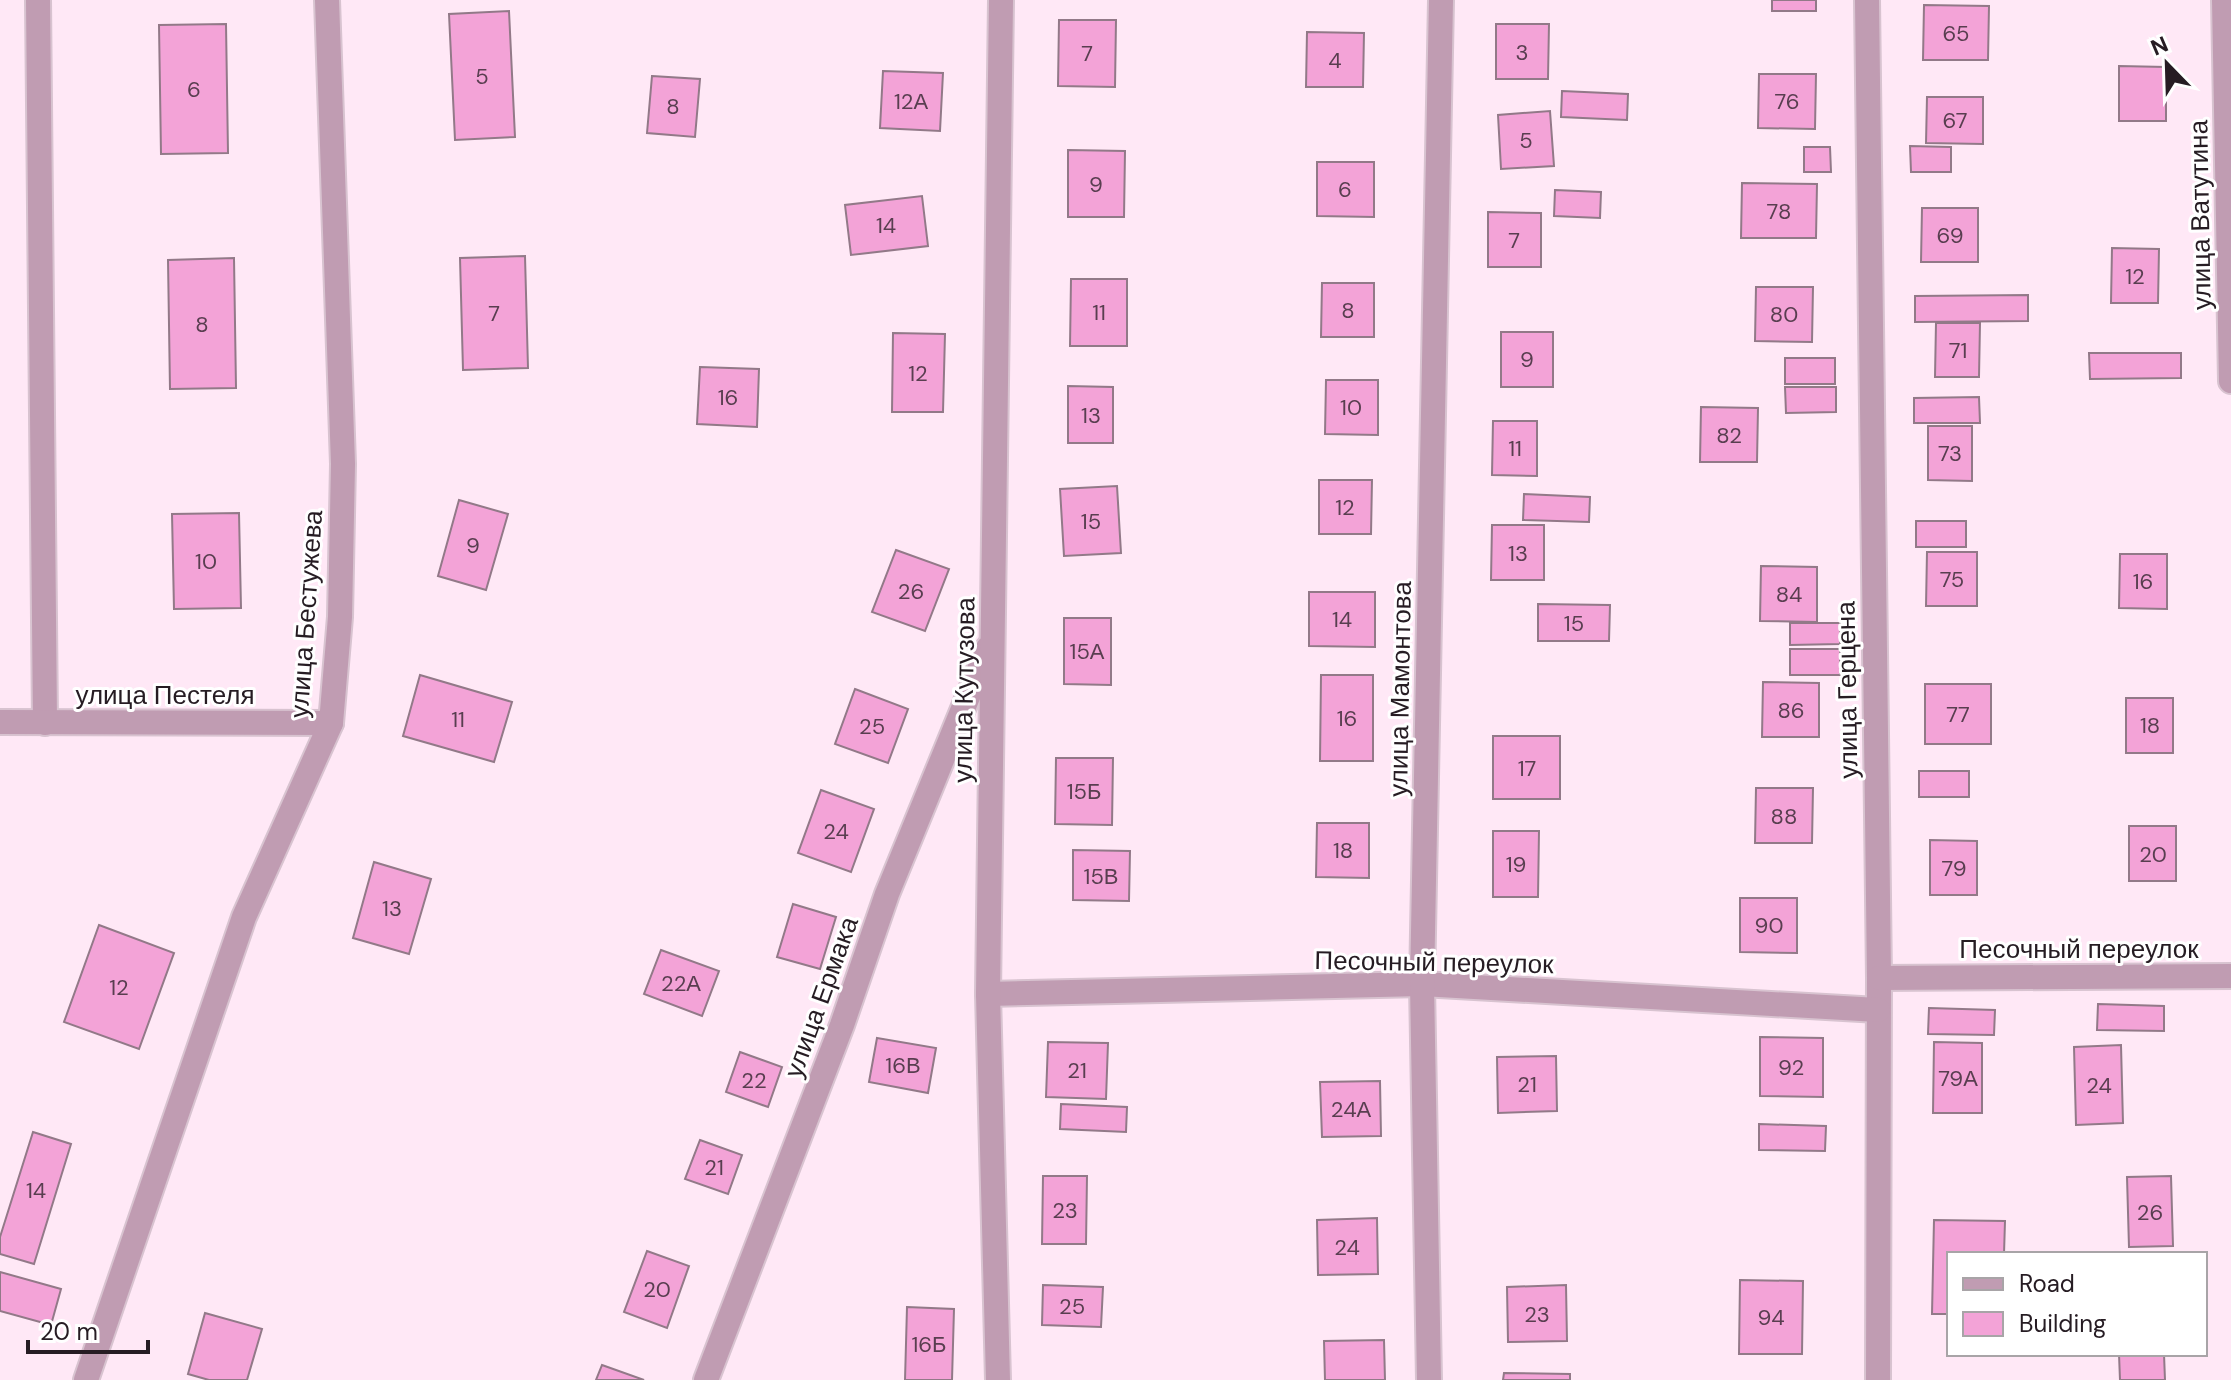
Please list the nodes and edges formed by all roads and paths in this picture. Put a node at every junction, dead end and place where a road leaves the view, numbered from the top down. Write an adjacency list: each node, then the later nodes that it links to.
1 (38, 0): 10 (street)
2 (327, 0): 11 (street, улица Бестужева)
3 (1001, 0): 8 (street, улица Кутузова)
4 (1441, 0): 14 (street, улица Мамонтова)
5 (1867, 0): 13 (street, улица Герцена)
6 (2224, 0): 7 (street, улица Ватутина)
7 (2231, 381)
8 (993, 634): 15 (street, улица Кутузова); 18 (street, улица Ермака)
9 (0, 722): 10 (street, улица Пестеля)
10 (45, 723): 11 (street, улица Пестеля)
11 (331, 723): 17 (street, улица Бестужева)
12 (2231, 976): 13 (street, Песочный переулок)
13 (1879, 978): 16 (street, улица Герцена)
14 (1422, 984): 15 (street, Песочный переулок); 16 (street, Песочный переулок); 20 (street, улица Мамонтова)
15 (988, 994): 19 (street, улица Кутузова)
16 (1878, 1010): 21 (street, улица Герцена)
17 (86, 1380)
18 (706, 1380)
19 (998, 1380)
20 (1429, 1380)
21 (1878, 1380)

